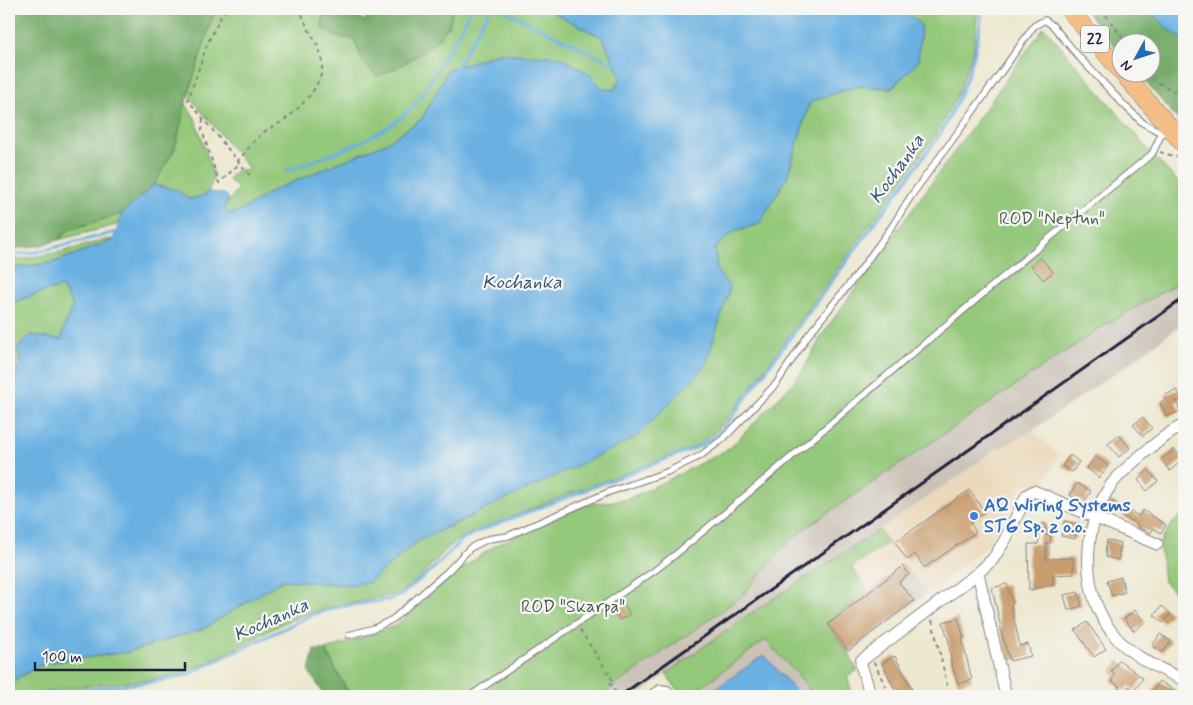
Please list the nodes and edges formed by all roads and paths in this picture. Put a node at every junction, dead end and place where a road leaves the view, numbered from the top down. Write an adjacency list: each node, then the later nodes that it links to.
1 (225, 9): 10 (path)
2 (301, 9): 15 (path)
3 (1069, 9): 6 (main road, 22)
4 (1101, 9): 5 (path)
5 (1118, 32)
6 (1110, 58)
7 (1129, 82): 11 (main road, 22)
8 (1157, 82): 9 (path)
9 (1184, 97)
10 (202, 118): 15 (path); 15 (path)
11 (1166, 131): 12 (main road, 22); 13 (lane); 23 (lane)
12 (1184, 144)
13 (1155, 147): 14 (path); 22 (lane)
14 (1184, 159)
15 (238, 163): 16 (path)
16 (250, 177)
17 (1184, 425): 18 (street)
18 (1095, 517): 19 (street); 20 (street); 25 (street)
19 (1157, 544)
20 (978, 573): 30 (street); 33 (street)
21 (930, 615): 32 (path)
22 (576, 624): 26 (lane); 27 (path)
23 (349, 635)
24 (873, 658): 31 (path)
25 (1184, 680)
26 (470, 696)
27 (618, 696)
28 (647, 696): 29 (lane)
29 (673, 696)
30 (871, 696)
31 (890, 696)
32 (947, 696)
33 (1006, 696)

